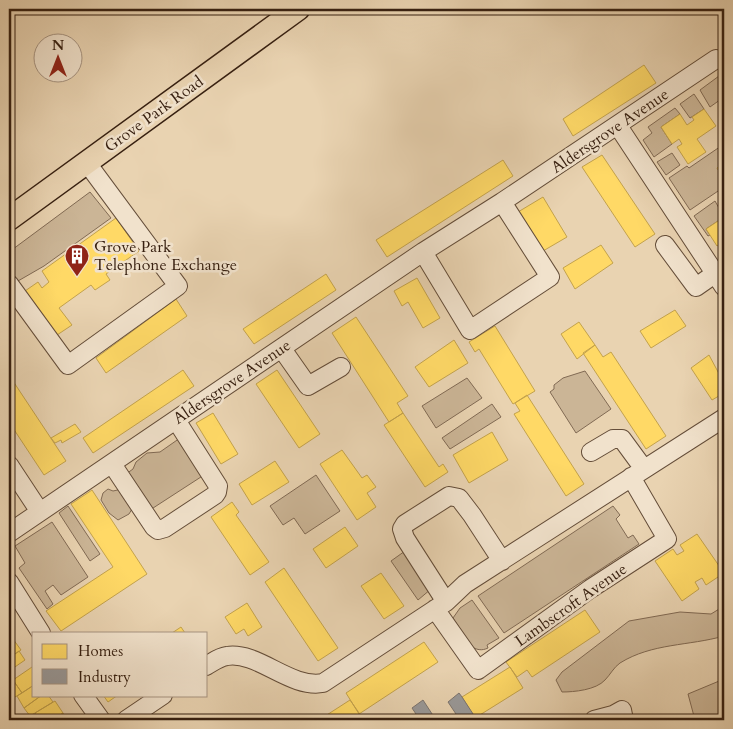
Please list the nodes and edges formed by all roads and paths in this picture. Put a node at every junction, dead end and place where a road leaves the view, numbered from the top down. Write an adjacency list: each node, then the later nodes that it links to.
1 (298, 9): 4 (main road, Grove Park Road)
2 (716, 59): 3 (street, Aldersgrove Avenue)
3 (618, 126): 5 (street, Aldersgrove Avenue); 9 (street)
4 (87, 163): 6 (main road, Grove Park Road); 10 (street)
5 (502, 202): 8 (street, Aldersgrove Avenue); 8 (street)
6 (9, 219)
7 (665, 245): 9 (street)
8 (423, 252): 11 (street, Aldersgrove Avenue)
9 (720, 280)
10 (9, 284)
11 (282, 349): 12 (street); 14 (street, Aldersgrove Avenue)
12 (341, 367)
13 (724, 418): 18 (street)
14 (176, 420): 16 (street, Aldersgrove Avenue); 16 (street)
15 (591, 452): 18 (street)
16 (112, 464): 19 (street, Aldersgrove Avenue)
17 (9, 465): 19 (street)
18 (638, 473): 21 (street); 23 (street, Lambscroft Avenue)
19 (40, 512): 20 (street, Aldersgrove Avenue)
20 (9, 533)
21 (502, 561): 23 (street); 23 (street)
22 (9, 582): 24 (street)
23 (440, 606): 25 (street)
24 (40, 632)
25 (208, 665)
26 (84, 696): 29 (street)
27 (162, 696): 28 (street)
28 (146, 715): 30 (street)
29 (101, 720)
30 (126, 720)
31 (594, 720): 32 (street)
32 (624, 720)

